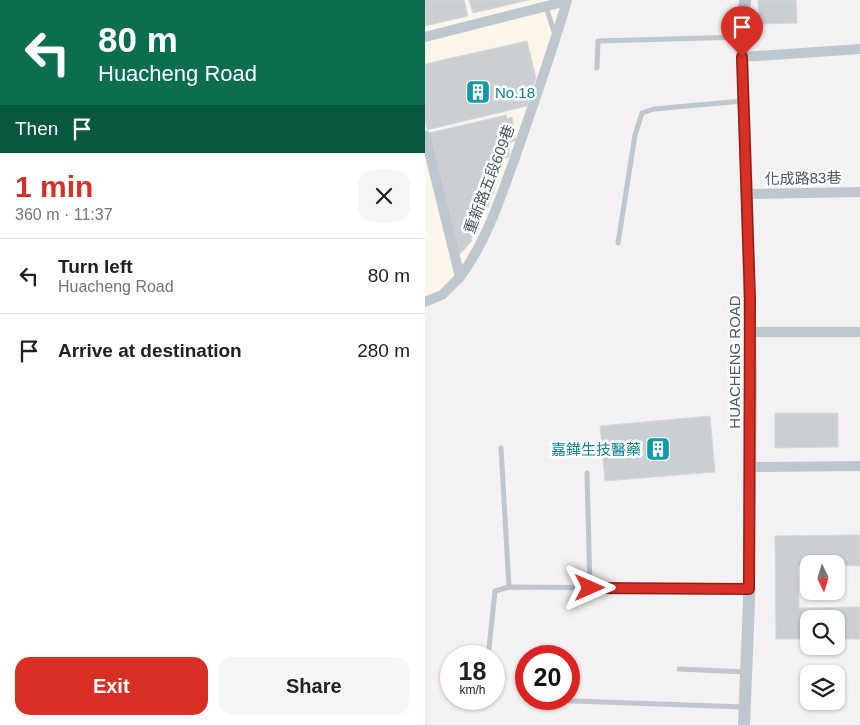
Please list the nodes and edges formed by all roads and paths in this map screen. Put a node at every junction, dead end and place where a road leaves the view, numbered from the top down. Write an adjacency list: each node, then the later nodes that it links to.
1 (745, 0): 5 (street, HUACHENG ROAD)
2 (567, 1): 3 (street, 重新路五段609巷); 6 (street, 重新路五段609巷)
3 (546, 7): 4 (street, 重新路五段609巷); 6 (lane)
4 (425, 37)
5 (742, 37): 8 (street, HUACHENG ROAD); 9 (lane)
6 (556, 38): 15 (street, 重新路五段609巷)
7 (860, 49): 8 (street)
8 (742, 57): 10 (street, HUACHENG ROAD)
9 (597, 68)
10 (743, 101): 13 (street, HUACHENG ROAD); 14 (lane)
11 (425, 135): 15 (street, 重新路五段609巷)
12 (860, 192): 13 (street, 化成路83巷)
13 (747, 194): 17 (street, HUACHENG ROAD)
14 (619, 243)
15 (460, 277): 16 (street, 重新路五段609巷)
16 (425, 302)
17 (750, 332): 18 (street); 21 (street, HUACHENG ROAD)
18 (860, 332)
19 (501, 448): 23 (lane)
20 (860, 466): 21 (street)
21 (750, 467): 25 (street, HUACHENG ROAD)
22 (587, 473): 24 (lane)
23 (509, 587): 24 (lane); 26 (lane)
24 (590, 588): 25 (lane)
25 (749, 589): 28 (street, HUACHENG ROAD)
26 (489, 645)
27 (679, 669): 28 (lane)
28 (747, 672): 30 (street, HUACHENG ROAD)
29 (580, 701): 30 (lane)
30 (745, 707): 31 (street, HUACHENG ROAD)
31 (744, 725)

